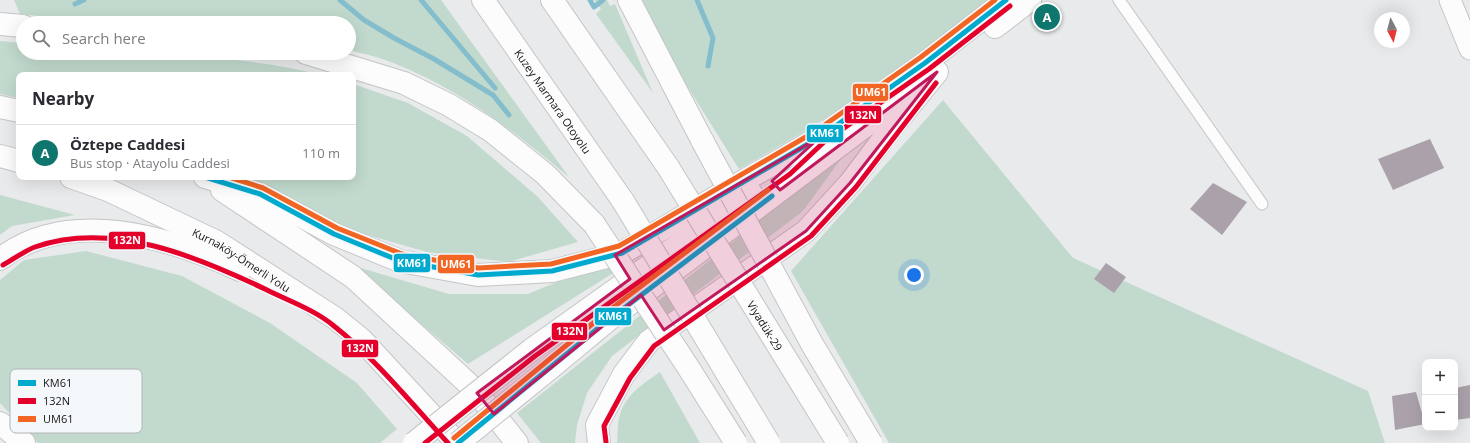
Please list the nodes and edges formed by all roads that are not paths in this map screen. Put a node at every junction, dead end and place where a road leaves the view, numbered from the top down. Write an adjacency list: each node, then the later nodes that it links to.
1 (482, 0): 33 (main road, Kuzey Marmara Otoyolu, bridge)
2 (552, 0): 34 (main road, Viyadük-29, bridge)
3 (629, 0): 35 (main road, bridge)
4 (1006, 0): 15 (main road)
5 (1030, 0): 12 (main road)
6 (1119, 0): 21 (lane)
7 (1450, 0): 10 (street)
8 (0, 24): 9 (main road)
9 (16, 25)
10 (1470, 49)
11 (329, 60): 32 (main road, bridge)
12 (937, 72): 29 (main road, bridge); 31 (main road)
13 (0, 107): 14 (main road)
14 (16, 110)
15 (820, 137): 20 (main road); 28 (main road, bridge)
16 (0, 156): 17 (main road)
17 (16, 160)
18 (80, 180): 23 (main road, Kurnaköy-Ömerli Yolu)
19 (208, 180): 30 (main road)
20 (214, 180)
21 (1262, 204)
22 (0, 259): 23 (main road)
23 (335, 318): 29 (main road, Kurnaköy-Ömerli Yolu)
24 (0, 423): 25 (main road)
25 (10, 431)
26 (12, 433): 27 (main road)
27 (24, 443)
28 (414, 443)
29 (457, 443)
30 (517, 443)
31 (598, 443)
32 (736, 443)
33 (770, 443)
34 (838, 443)
35 (871, 443)

